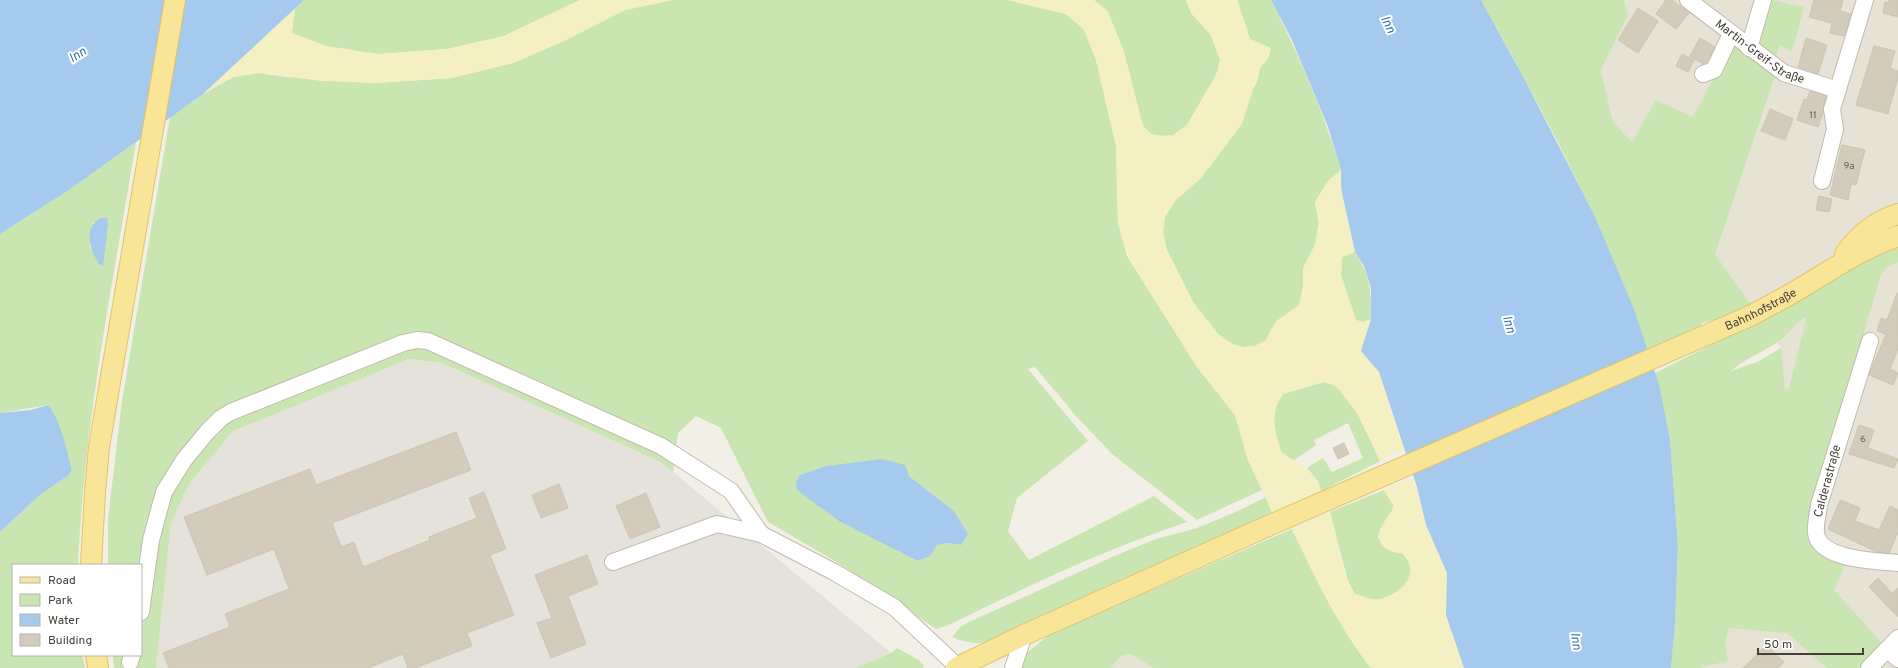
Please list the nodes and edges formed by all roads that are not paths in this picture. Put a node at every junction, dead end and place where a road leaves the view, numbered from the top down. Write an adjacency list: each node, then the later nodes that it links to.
1 (175, 0): 17 (main road)
2 (1688, 0): 5 (street, Martin-Greif-Straße)
3 (1763, 0): 6 (street)
4 (1864, 0): 8 (street)
5 (1731, 34): 6 (street, Martin-Greif-Straße); 7 (street)
6 (1749, 48): 8 (street, Martin-Greif-Straße)
7 (1703, 74)
8 (1838, 90): 9 (street)
9 (1822, 181)
10 (1898, 214): 12 (main road, Bahnhofstraße)
11 (1898, 236): 12 (main road, Bahnhofstraße)
12 (1838, 264): 19 (main road, Bahnhofstraße)
13 (1870, 341): 16 (street, Calderastraße)
14 (761, 534): 15 (street); 18 (street); 21 (street)
15 (613, 562)
16 (1898, 563)
17 (92, 564)
18 (142, 605)
19 (1024, 635): 21 (main road, Bahnhofstraße); 22 (street)
20 (1894, 649): 23 (street)
21 (957, 667)
22 (1013, 668)
23 (1869, 668)

